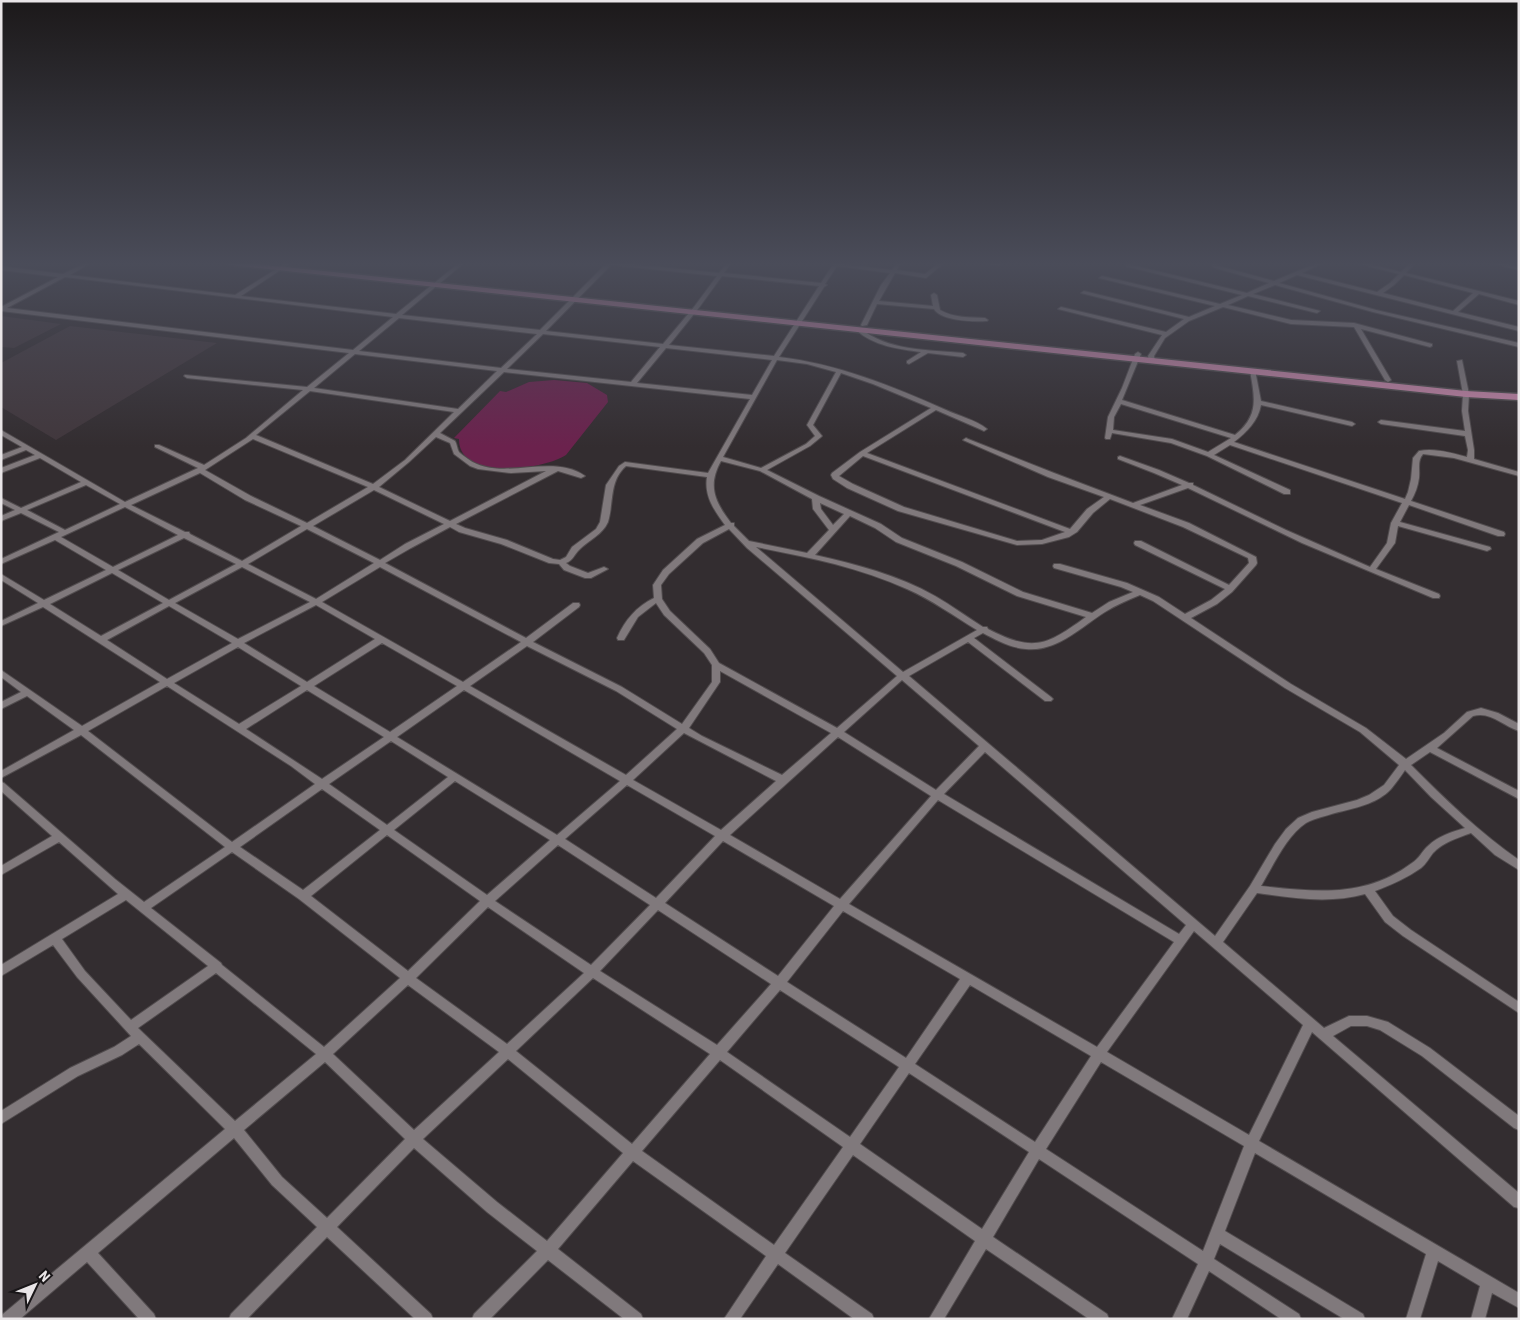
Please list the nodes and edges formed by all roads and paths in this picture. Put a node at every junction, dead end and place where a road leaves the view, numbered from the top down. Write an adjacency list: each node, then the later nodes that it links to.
1 (128, 325): 22 (street)
2 (385, 325): 22 (street)
3 (474, 325): 16 (street)
4 (548, 325): 16 (street)
5 (682, 325): 20 (street)
6 (798, 325): 26 (street)
7 (837, 325): 14 (main road)
8 (1127, 325): 17 (street)
9 (1181, 325): 17 (street)
10 (1335, 325): 13 (street)
11 (1433, 325): 19 (street)
12 (1500, 325): 15 (street)
13 (1358, 326): 18 (street); 33 (street)
14 (861, 327): 21 (street); 24 (main road)
15 (1517, 329)
16 (541, 332): 20 (street); 29 (street)
17 (1167, 334): 25 (street)
18 (1430, 345)
19 (1519, 345)
20 (665, 346): 26 (street); 34 (street)
21 (928, 351): 23 (street); 28 (street)
22 (352, 352): 29 (street); 35 (street)
23 (963, 355)
24 (1137, 356): 25 (main road); 40 (street)
25 (1151, 358): 31 (main road); 33 (main road)
26 (775, 359): 30 (street); 38 (street)
27 (1460, 361): 36 (street)
28 (909, 362)
29 (502, 370): 34 (street); 43 (street)
30 (840, 370): 42 (street); 65 (street)
31 (1253, 371): 36 (main road); 41 (street)
32 (187, 376): 35 (street)
33 (1388, 380): 36 (main road)
34 (633, 384): 38 (street)
35 (308, 389): 43 (street); 50 (street)
36 (1465, 391): 37 (main road); 39 (main road); 49 (street)
37 (1519, 391)
38 (753, 397): 60 (street)
39 (1519, 397)
40 (1118, 401): 51 (street); 58 (street)
41 (1258, 402): 45 (street); 51 (street)
42 (935, 408): 46 (street); 56 (street)
43 (460, 410): 48 (street)
44 (1381, 422): 49 (street)
45 (1352, 424)
46 (984, 429)
47 (1, 432): 55 (street)
48 (435, 434): 63 (street); 72 (street)
49 (1469, 434): 62 (street)
50 (252, 436): 64 (street); 72 (street)
51 (1236, 437): 53 (street)
52 (966, 440): 74 (street)
53 (1228, 442): 58 (street); 77 (street)
54 (158, 446): 64 (street)
55 (27, 447): 57 (street); 59 (street)
56 (862, 453): 88 (street); 88 (street)
57 (41, 455): 66 (street); 70 (street)
58 (1209, 455): 73 (street)
59 (1, 458)
60 (719, 458): 65 (street); 68 (street)
61 (1120, 458): 71 (street)
62 (1470, 461): 67 (street); 77 (street)
63 (557, 468): 69 (street); 83 (street)
64 (202, 469): 78 (street); 86 (street)
65 (762, 470): 75 (street)
66 (1, 471)
67 (1519, 474)
68 (712, 475): 85 (street); 97 (street)
69 (581, 476)
70 (87, 482): 78 (street); 80 (street)
71 (1190, 485): 79 (street); 103 (street)
72 (374, 487): 83 (street); 86 (street)
73 (1287, 492)
74 (1110, 496): 79 (street); 88 (street)
75 (816, 498): 81 (street); 87 (street)
76 (1, 500): 80 (street)
77 (1406, 503): 84 (street); 90 (street)
78 (126, 505): 89 (street); 91 (street)
79 (1134, 505): 105 (street)
80 (22, 510): 82 (street); 91 (street)
81 (849, 513): 87 (street); 113 (street)
82 (1, 519)
83 (450, 523): 97 (street); 98 (street)
84 (1395, 524): 94 (street); 103 (street)
85 (731, 525): 92 (street); 108 (street)
86 (310, 526): 98 (street); 99 (street)
87 (833, 530): 95 (street)
88 (1071, 532)
89 (186, 534): 99 (street); 102 (street)
90 (1501, 534)
91 (61, 535): 96 (street); 102 (street)
92 (748, 543): 95 (street); 125 (street)
93 (1138, 543): 105 (street)
94 (1487, 549)
95 (809, 556): 116 (street)
96 (1, 562)
97 (561, 562): 101 (street)
98 (381, 563): 109 (street); 121 (street)
99 (242, 564): 109 (street); 111 (street)
100 (1056, 566): 106 (street)
101 (604, 569)
102 (112, 570): 110 (street); 111 (street)
103 (1372, 570): 107 (street)
104 (1, 576): 110 (street)
105 (1230, 588): 114 (street)
106 (1140, 592): 113 (street); 114 (street)
107 (1436, 596)
108 (658, 599): 117 (street); 123 (street)
109 (316, 602): 119 (street); 122 (street)
110 (43, 604): 115 (street); 120 (street)
111 (170, 604): 120 (street); 122 (street)
112 (576, 605): 121 (street)
113 (1092, 616): 116 (street)
114 (1185, 618): 140 (street)
115 (1, 624)
116 (984, 629): 118 (street)
117 (621, 638)
118 (969, 638): 125 (street); 130 (street)
119 (382, 639): 127 (street); 128 (street)
120 (100, 640): 126 (street)
121 (527, 642): 128 (street); 132 (street)
122 (238, 643): 126 (street); 127 (street)
123 (716, 665): 132 (street); 136 (street)
124 (1, 673): 129 (street)
125 (902, 676): 136 (street); 138 (street)
126 (167, 683): 134 (street); 135 (street)
127 (306, 686): 134 (street); 137 (street)
128 (464, 686): 137 (street); 143 (street)
129 (28, 692): 131 (street); 135 (street)
130 (1048, 699)
131 (1, 706)
132 (684, 728): 143 (street); 144 (street)
133 (1519, 728): 139 (street)
134 (238, 729): 146 (street)
135 (82, 731): 141 (street); 154 (street)
136 (837, 732): 144 (street); 147 (street)
137 (390, 738): 142 (street); 146 (street)
138 (985, 746): 147 (street); 165 (street)
139 (1430, 748): 140 (street); 148 (street)
140 (1405, 764): 149 (street); 158 (street)
141 (1, 775)
142 (454, 777): 150 (street); 153 (street)
143 (627, 780): 151 (street); 153 (street)
144 (782, 780): 151 (street)
145 (1, 785): 152 (street)
146 (323, 785): 150 (street); 154 (street)
147 (937, 795): 163 (street); 167 (street)
148 (1519, 796)
149 (1473, 829): 155 (street); 157 (street)
150 (386, 830): 160 (street); 161 (street)
151 (723, 835): 162 (street); 163 (street)
152 (60, 836): 156 (street); 159 (street)
153 (558, 840): 161 (street); 162 (street)
154 (232, 847): 160 (street); 164 (street)
155 (1519, 866)
156 (1, 871)
157 (1367, 888): 158 (street); 175 (street)
158 (1254, 889): 168 (street)
159 (127, 894): 164 (street); 166 (street)
160 (303, 896): 172 (street)
161 (487, 901): 171 (street); 172 (street)
162 (657, 904): 171 (street); 174 (street)
163 (842, 904): 173 (street); 174 (street)
164 (144, 908): 169 (street)
165 (1193, 924): 167 (street); 168 (street)
166 (55, 940): 170 (street); 177 (street)
167 (1180, 941): 183 (street)
168 (1216, 943): 176 (street)
169 (217, 966): 177 (street); 182 (street)
170 (1, 971)
171 (592, 972): 180 (street); 181 (street)
172 (408, 978): 180 (street); 182 (street)
173 (968, 978): 183 (street); 184 (street)
174 (780, 983): 181 (street); 184 (street)
175 (1519, 1008)
176 (1310, 1023): 178 (street); 189 (street)
177 (130, 1026): 179 (street)
178 (1323, 1035): 186 (street); 193 (street)
179 (140, 1037): 185 (street); 187 (street)
180 (507, 1051): 188 (street); 192 (street)
181 (719, 1053): 190 (street); 192 (street)
182 (325, 1054): 187 (street); 188 (street)
183 (1100, 1054): 189 (street); 191 (street)
184 (907, 1065): 190 (street); 191 (street)
185 (1, 1118)
186 (1519, 1124)
187 (234, 1129): 194 (street); 199 (street)
188 (414, 1138): 194 (street); 197 (street)
189 (1252, 1143): 195 (street); 198 (street)
190 (851, 1145): 196 (street); 200 (street)
191 (1037, 1151): 196 (street); 201 (street)
192 (632, 1153): 197 (street); 200 (street)
193 (1519, 1202)
194 (328, 1227): 206 (street); 207 (street)
195 (1216, 1234): 201 (street); 216 (street)
196 (984, 1239): 212 (street); 213 (street)
197 (548, 1250): 208 (street); 209 (street)
198 (1434, 1251): 202 (street); 217 (street)
199 (88, 1252): 204 (street); 205 (street)
200 (776, 1254): 210 (street); 211 (street)
201 (1206, 1262): 214 (street); 215 (street)
202 (1488, 1283): 203 (street); 218 (street)
203 (1519, 1301)
204 (8, 1319)
205 (149, 1319)
206 (236, 1319)
207 (426, 1319)
208 (479, 1319)
209 (636, 1319)
210 (731, 1319)
211 (867, 1319)
212 (936, 1319)
213 (1102, 1319)
214 (1179, 1319)
215 (1294, 1319)
216 (1358, 1319)
217 (1413, 1319)
218 (1478, 1319)

